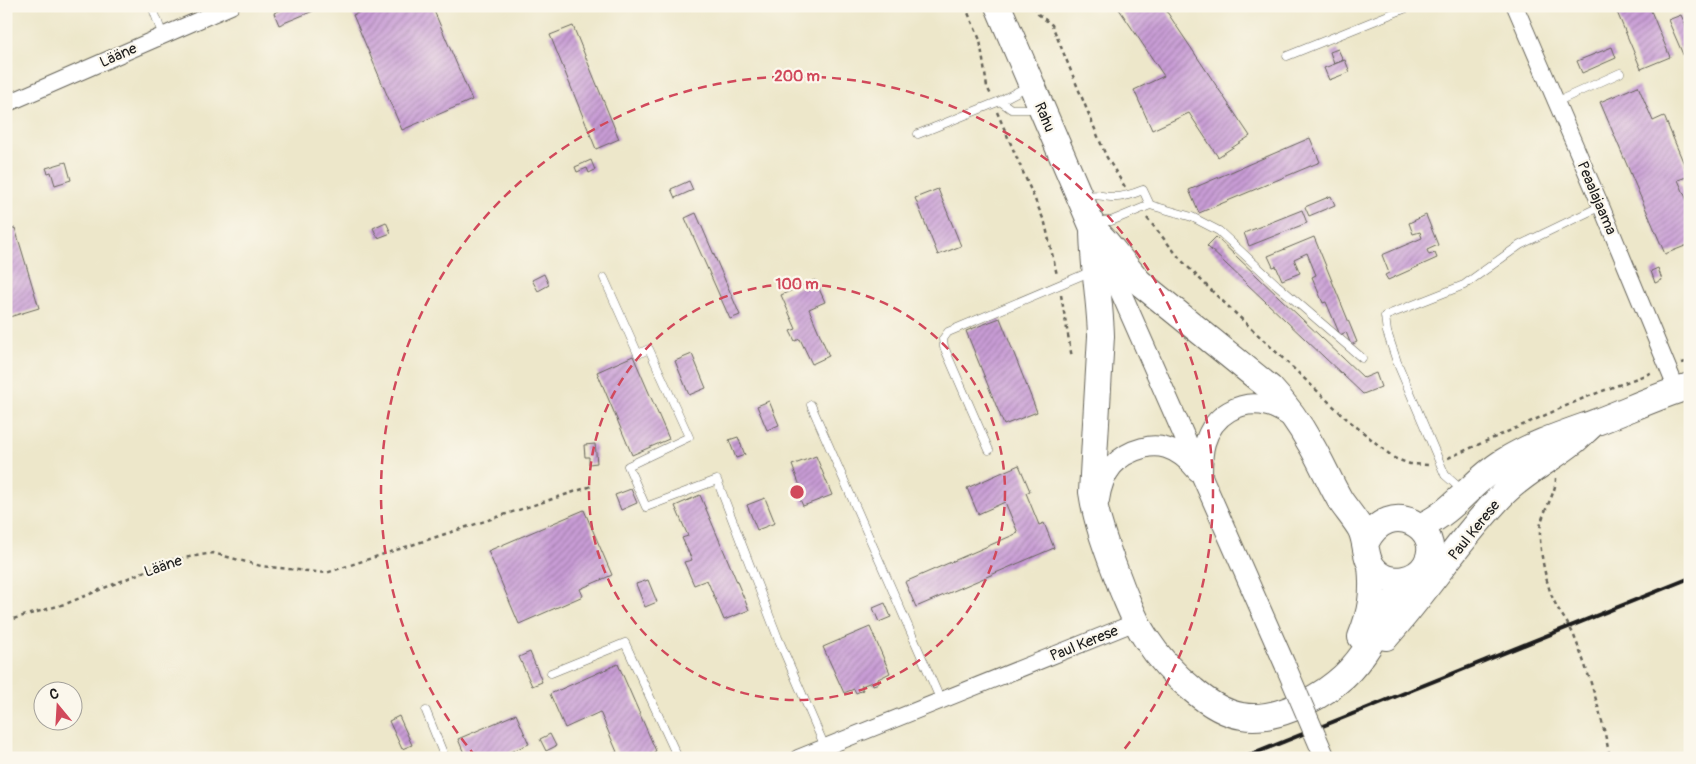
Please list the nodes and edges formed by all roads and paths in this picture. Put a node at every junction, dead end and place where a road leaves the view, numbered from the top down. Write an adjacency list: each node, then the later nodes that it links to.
1 (152, 6): 7 (lane)
2 (231, 6): 7 (street, Lääne)
3 (965, 6): 11 (path)
4 (1411, 6): 8 (lane)
5 (1515, 6): 12 (street, Peaalajaama)
6 (1001, 7): 10 (highway, Rahu)
7 (163, 36): 13 (street, Lääne)
8 (1287, 56)
9 (1620, 73): 12 (lane)
10 (1031, 84): 11 (lane); 14 (highway, Rahu)
11 (997, 102): 14 (lane); 15 (lane); 21 (path)
12 (1556, 102): 17 (street, Peaalajaama)
13 (6, 104)
14 (1042, 109): 18 (highway, Rahu)
15 (918, 134)
16 (1150, 205): 18 (lane); 18 (lane); 23 (lane)
17 (1600, 206): 24 (street, Peaalajaama); 34 (lane)
18 (1100, 225): 19 (highway); 26 (highway); 31 (street)
19 (1095, 270): 21 (lane); 35 (highway)
20 (604, 278): 46 (lane)
21 (1059, 284): 22 (path); 29 (lane)
22 (1072, 358)
23 (1362, 358)
24 (1683, 388): 27 (highway, Paul Kerese)
25 (812, 405): 44 (lane)
26 (1294, 418): 30 (highway); 31 (street)
27 (1594, 423): 28 (highway, Paul Kerese); 43 (highway, Paul Kerese)
28 (1566, 432): 34 (highway, Paul Kerese); 39 (highway, Paul Kerese)
29 (989, 450)
30 (1316, 452): 36 (highway); 38 (highway)
31 (1202, 476): 35 (street); 50 (street, bridge)
32 (1556, 477): 51 (path)
33 (592, 486): 40 (path, Lääne)
34 (1466, 493): 37 (highway, Paul Kerese)
35 (1096, 517): 41 (highway)
36 (1396, 519): 37 (highway); 38 (highway)
37 (1420, 527): 39 (highway)
38 (1369, 554): 39 (highway); 43 (highway, Paul Kerese)
39 (1418, 571): 43 (highway, Paul Kerese)
40 (6, 621)
41 (1136, 622): 43 (highway, Paul Kerese); 44 (street, Paul Kerese)
42 (551, 673): 48 (lane)
43 (1344, 677)
44 (941, 702): 46 (street, Paul Kerese)
45 (426, 711): 47 (lane)
46 (825, 747): 49 (street, Paul Kerese)
47 (445, 758)
48 (678, 758)
49 (798, 758)
50 (1325, 758)
51 (1610, 758)

